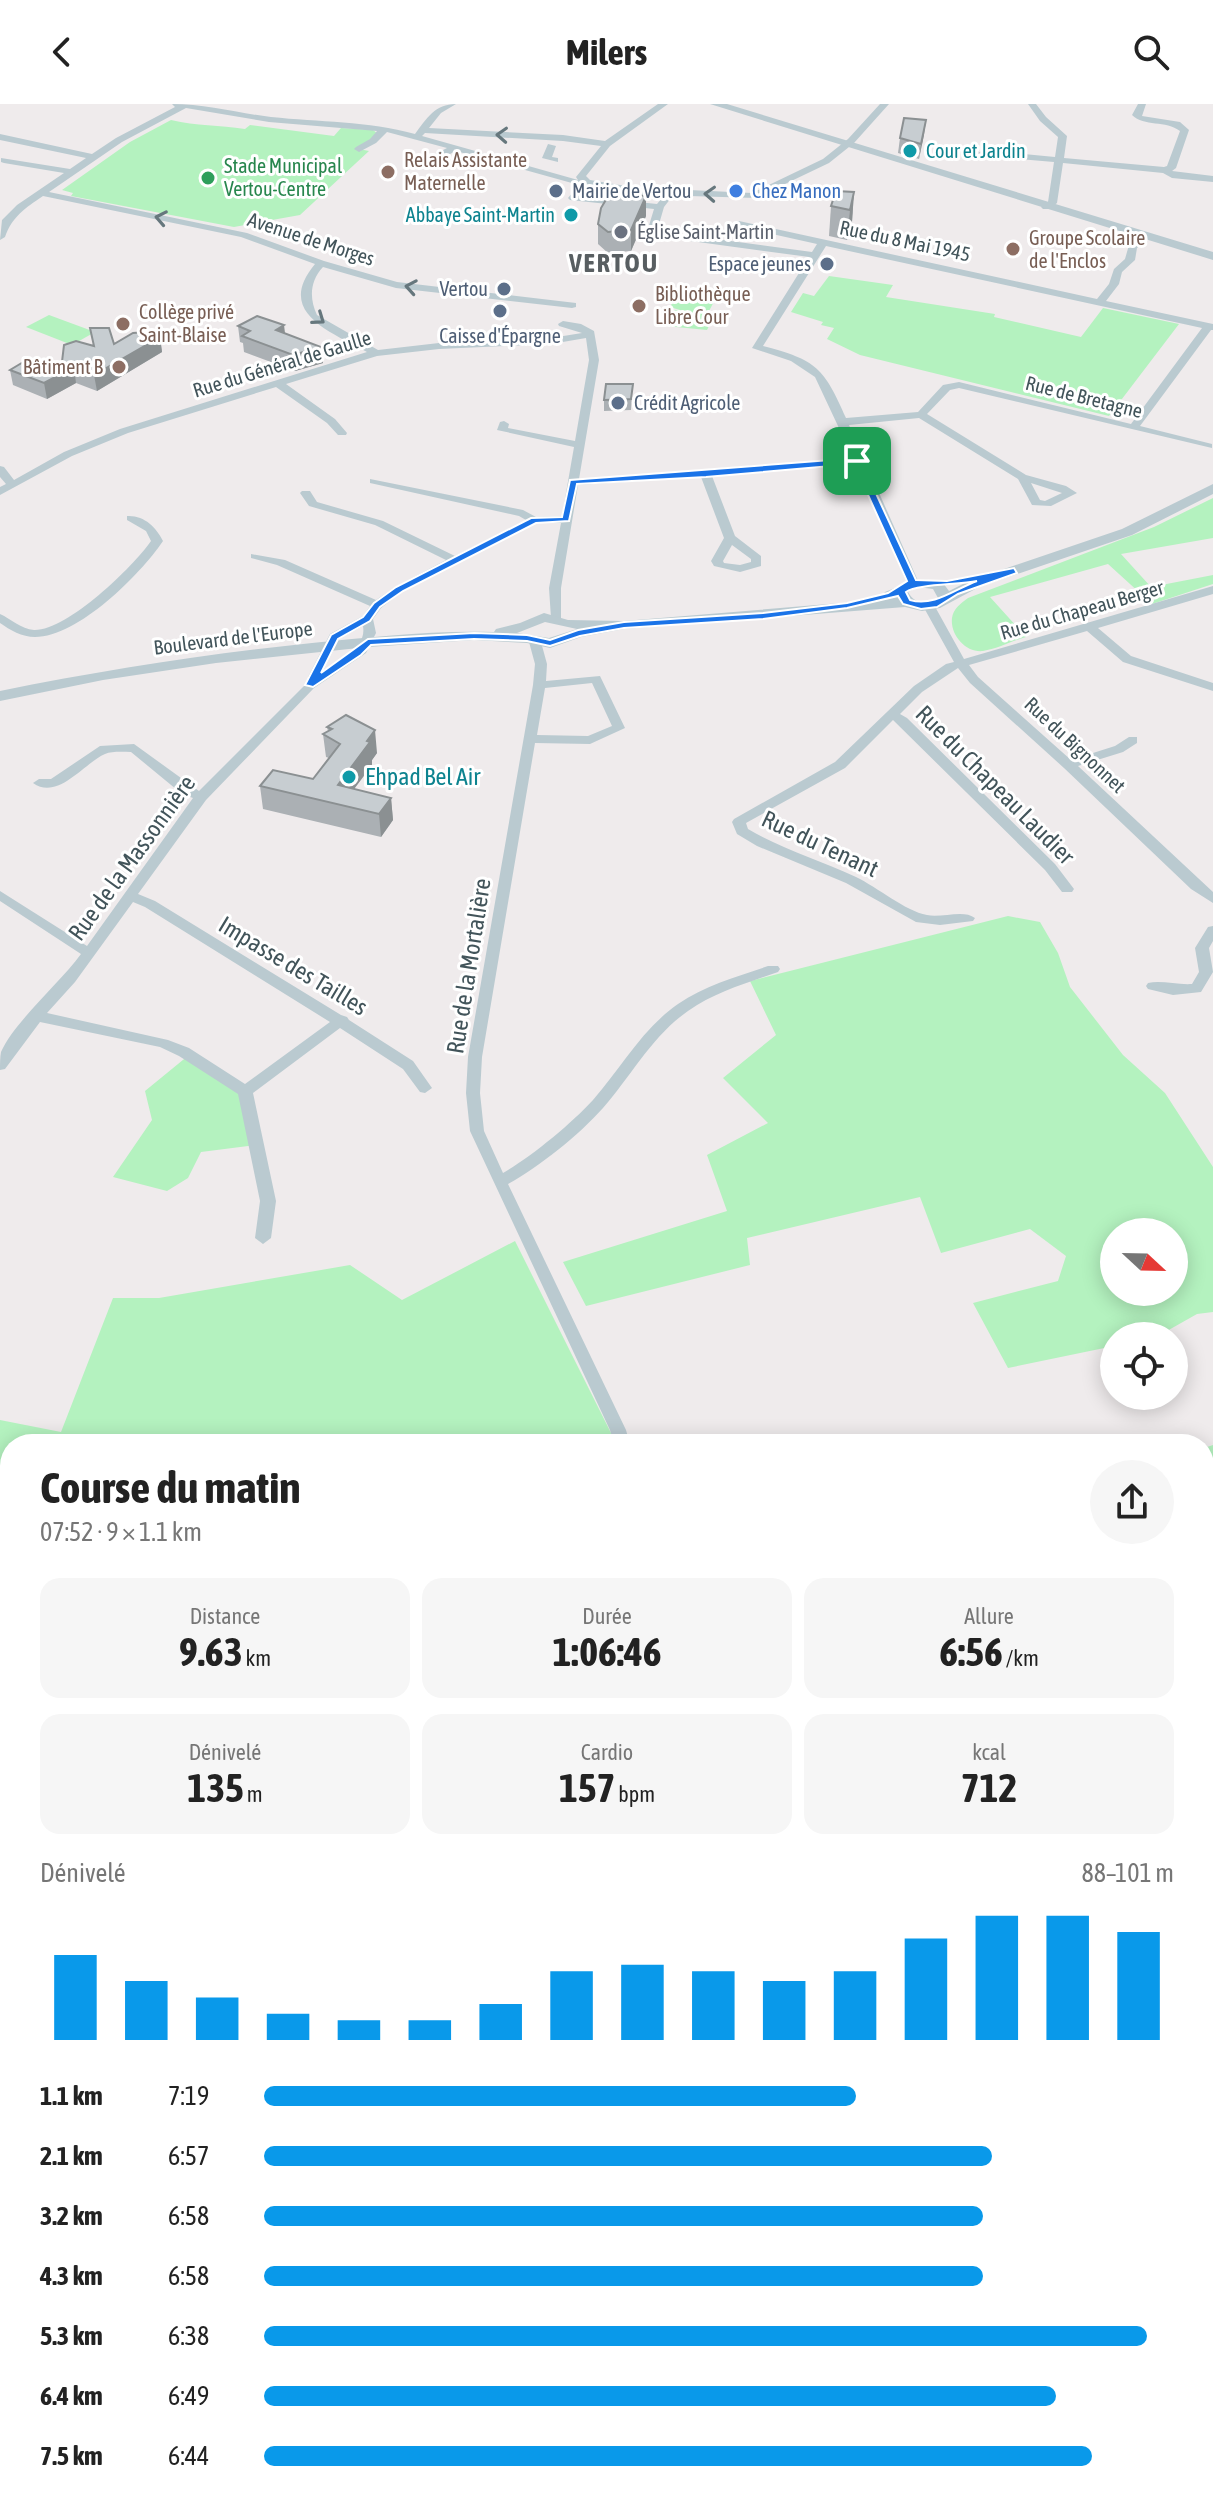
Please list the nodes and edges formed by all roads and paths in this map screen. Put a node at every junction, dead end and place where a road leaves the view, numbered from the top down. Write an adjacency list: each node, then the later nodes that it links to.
1 (452, 104): 9 (street)
2 (664, 104): 12 (street)
3 (715, 104): 14 (street)
4 (885, 104): 14 (street)
5 (1032, 104): 22 (street)
6 (1142, 104): 24 (street)
7 (181, 105): 8 (street); 19 (street)
8 (382, 128): 9 (street); 16 (street)
9 (421, 132): 10 (street, one-way to 9); 15 (street)
10 (529, 136): 12 (street); 13 (street)
11 (0, 140): 19 (street)
12 (607, 144): 27 (street)
13 (551, 146): 17 (street); 21 (street)
14 (846, 146): 30 (street); 32 (street)
15 (456, 147): 23 (street); 27 (street)
16 (359, 149)
17 (564, 150)
18 (983, 153): 22 (street)
19 (94, 157): 25 (street)
20 (5, 159): 25 (street)
21 (555, 160)
22 (1061, 160): 24 (street); 32 (street)
23 (421, 165)
24 (1165, 170): 26 (street)
25 (72, 172): 28 (street)
26 (1213, 179)
27 (581, 180): 29 (street); 33 (street)
28 (42, 193): 35 (street); 40 (street, Avenue de Morges, one-way to 28)
29 (668, 196): 30 (street, one-way to 29); 33 (street)
30 (753, 196): 31 (street)
31 (747, 206)
32 (1046, 207): 34 (street)
33 (658, 212): 37 (street)
34 (1146, 236): 39 (street); 41 (street)
35 (0, 237)
36 (824, 241): 37 (street, Rue du 8 Mai 1945); 38 (street); 41 (street, Rue du 8 Mai 1945)
37 (731, 243): 38 (street)
38 (813, 255): 49 (street)
39 (1213, 256)
40 (321, 263): 42 (street, Avenue de Morges, one-way to 40); 46 (street, one-way to 46)
41 (1100, 301): 44 (street, Rue du 8 Mai 1945)
42 (572, 305)
43 (563, 324): 45 (street)
44 (1211, 326): 51 (street)
45 (590, 333): 46 (street, Rue du Général de Gaulle); 53 (street)
46 (376, 353): 47 (street, Rue du Général de Gaulle)
47 (277, 383): 52 (street); 61 (street, Rue du Général de Gaulle)
48 (921, 415): 49 (street); 51 (street, Rue de Bretagne); 58 (street)
49 (841, 422): 55 (street)
50 (504, 424): 53 (street)
51 (1133, 428): 54 (street, Rue de Bretagne)
52 (342, 433)
53 (580, 445): 60 (street)
54 (1211, 448)
55 (857, 461): 57 (street); 75 (street)
56 (0, 469): 61 (street)
57 (706, 475): 60 (street); 68 (street)
58 (1022, 477)
59 (374, 481): 67 (street)
60 (573, 482): 66 (street)
61 (12, 485): 63 (street, Rue du Général de Gaulle)
62 (1213, 488): 71 (street)
63 (0, 492)
64 (306, 493): 70 (street)
65 (131, 518): 79 (street)
66 (566, 519): 67 (street); 73 (street)
67 (534, 520): 70 (street)
68 (730, 538)
69 (255, 556): 77 (street)
70 (456, 561): 77 (street)
71 (1014, 571): 72 (street); 76 (street)
72 (933, 584): 75 (street); 76 (street)
73 (555, 588): 82 (street); 83 (street)
74 (1213, 590): 81 (street, Rue du Chapeau Berger)
75 (907, 592): 78 (street); 82 (street)
76 (945, 597): 78 (street)
77 (377, 605): 80 (street)
78 (929, 606): 87 (street, Rue du Bignonnet)
79 (0, 618)
80 (367, 619): 84 (street); 85 (street)
81 (1090, 627): 87 (street, Rue du Chapeau Berger); 90 (street)
82 (562, 630): 83 (street); 83 (street); 86 (street, Rue de la Mortalière)
83 (531, 631): 84 (street, Boulevard de l'Europe); 86 (street, Rue de la Mortalière)
84 (368, 642): 85 (street, Boulevard de l'Europe); 88 (street, Rue de la Massonnière)
85 (329, 646): 88 (street, Rue de la Massonnière); 91 (street, Boulevard de l'Europe)
86 (541, 664): 89 (street, Rue de la Mortalière)
87 (961, 664): 92 (street, Rue du Tenant); 95 (street, Rue du Bignonnet)
88 (310, 685): 97 (street, Rue de la Massonnière)
89 (539, 685): 93 (street, Rue de la Mortalière); 93 (street)
90 (1213, 687)
91 (0, 696)
92 (891, 714): 98 (street, Rue du Chapeau Laudier); 102 (street, Rue du Tenant)
93 (530, 739): 112 (street, Rue de la Mortalière)
94 (1133, 740): 95 (street)
95 (1069, 765): 101 (street, Rue du Bignonnet)
96 (39, 783): 97 (street)
97 (201, 797): 100 (street, Rue de la Massonnière)
98 (1067, 889)
99 (0, 895): 104 (street)
100 (128, 895): 104 (street, Rue de la Massonnière); 108 (street, Impasse des Tailles)
101 (1213, 899)
102 (968, 918)
103 (1213, 930): 106 (street)
104 (90, 951): 107 (street, Rue de la Massonnière)
105 (773, 969): 112 (street)
106 (1153, 986)
107 (36, 1016): 109 (street, Rue de la Massonnière); 111 (street)
108 (342, 1020): 110 (street, Impasse des Tailles); 111 (street)
109 (0, 1065)
110 (425, 1088)
111 (245, 1091): 113 (street)
112 (499, 1182): 114 (street, Rue de la Mortalière)
113 (263, 1238)
114 (617, 1434)

